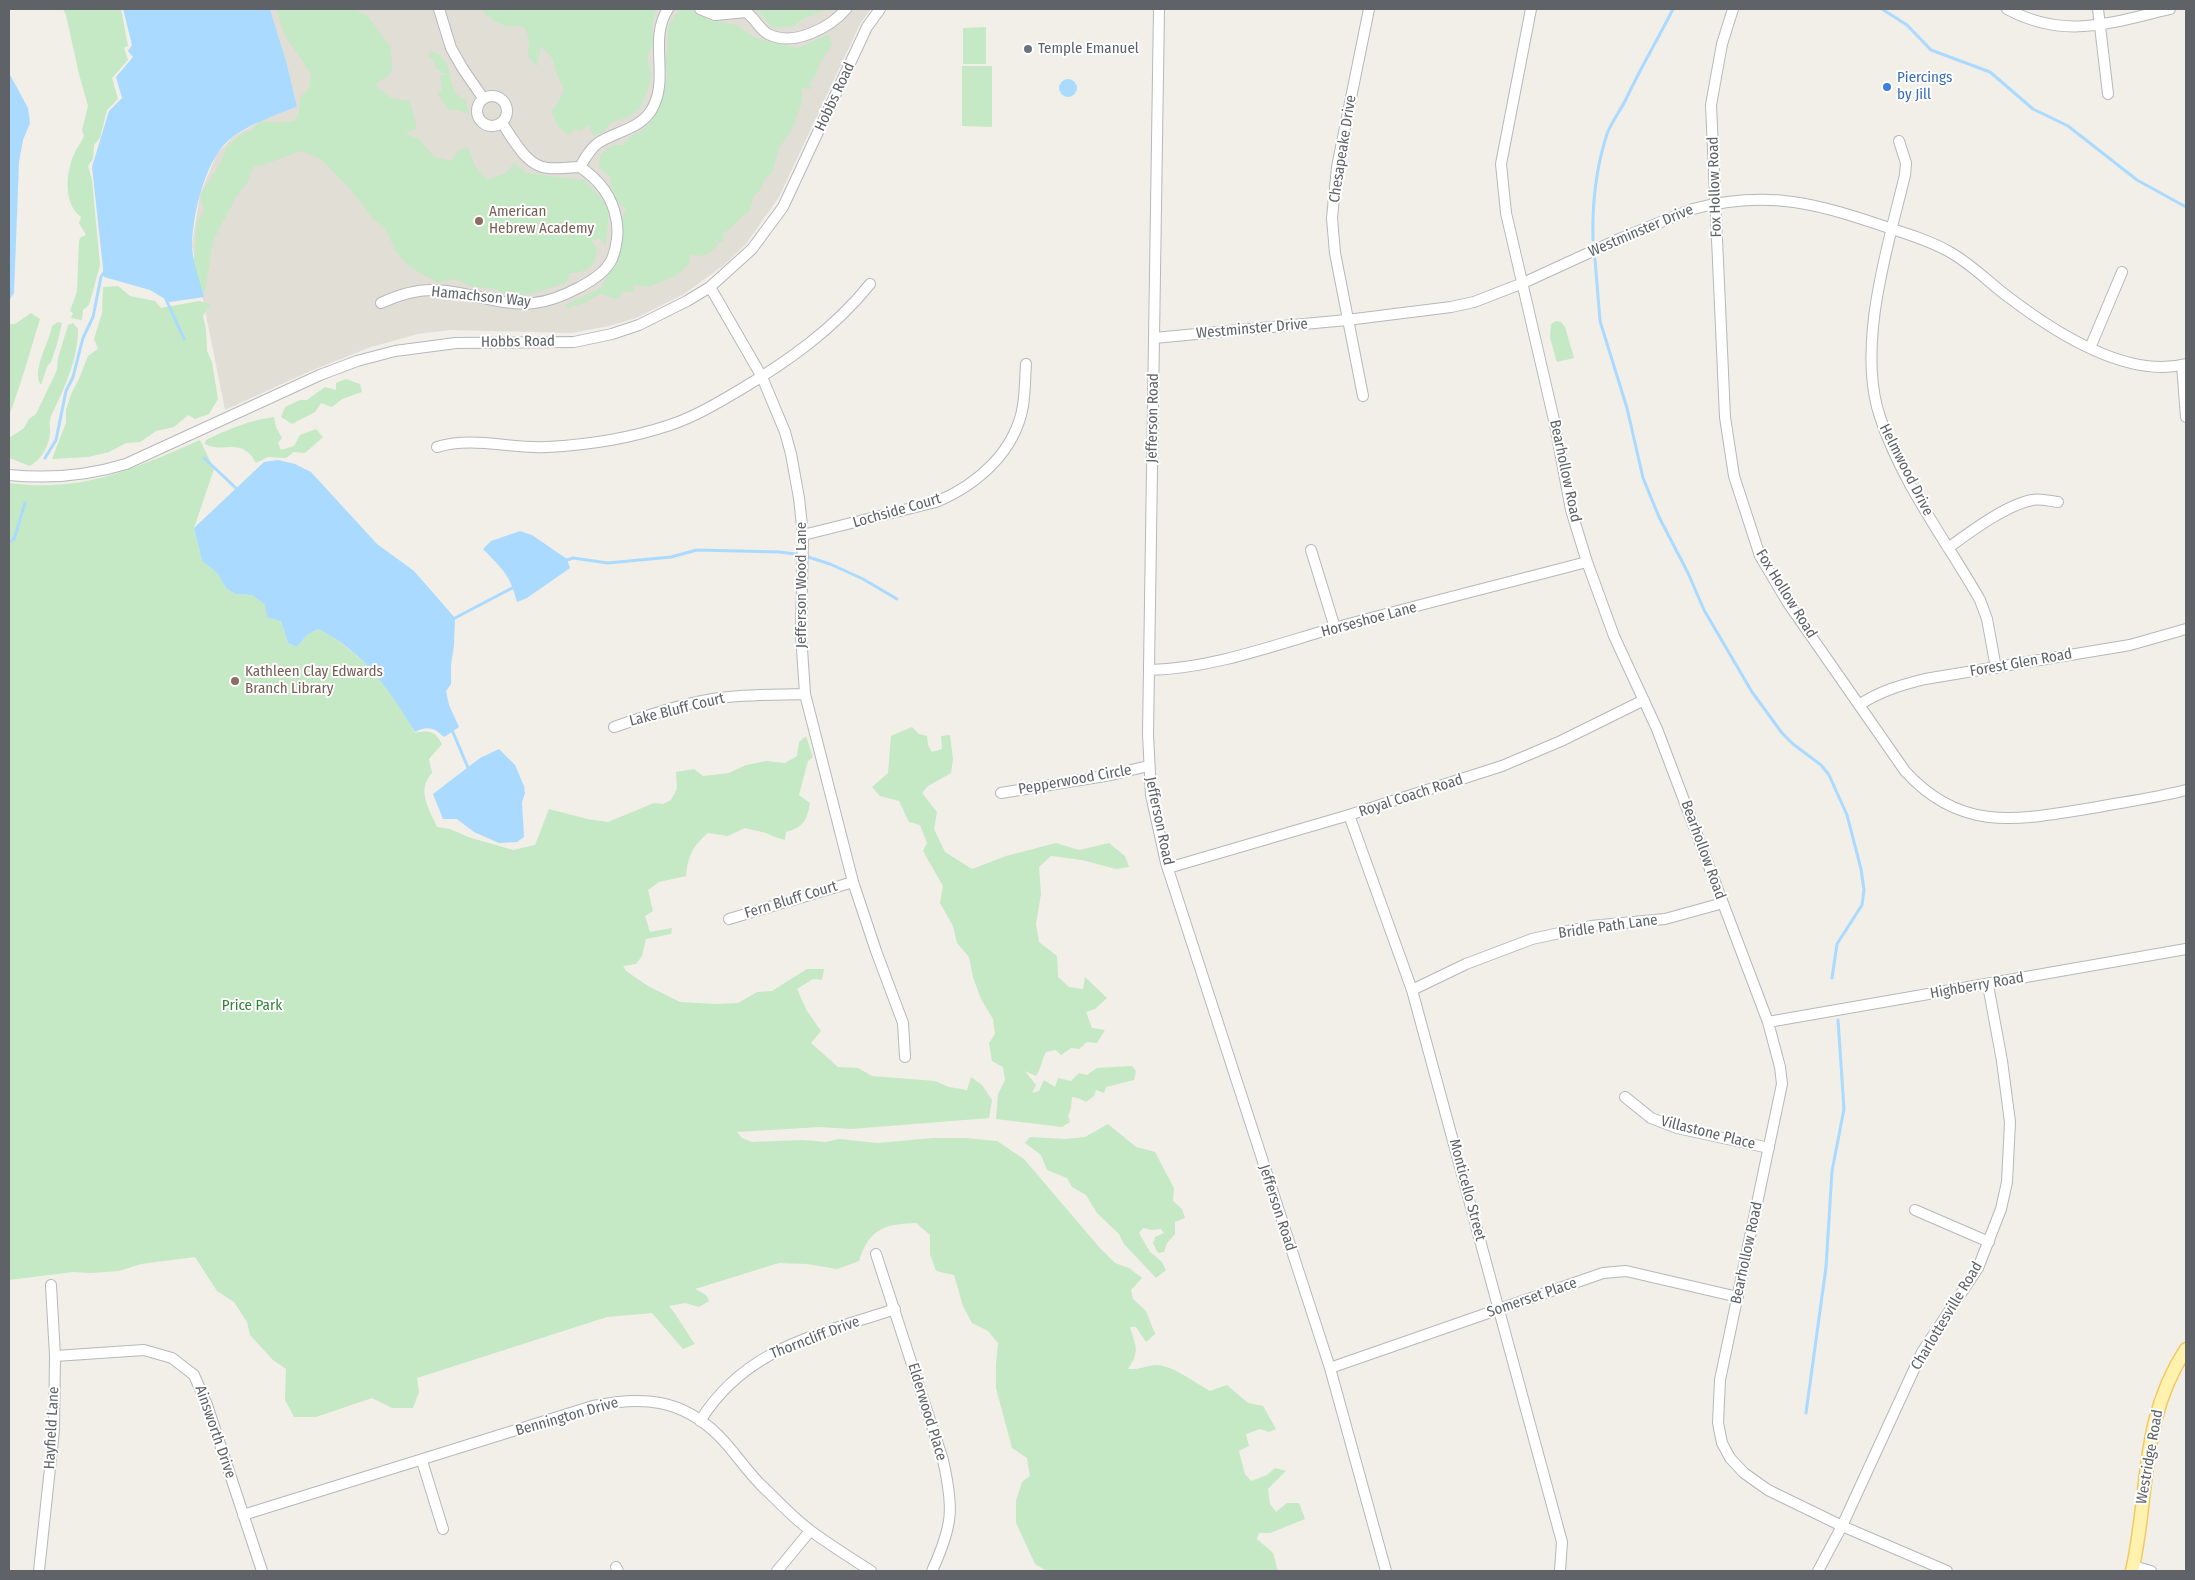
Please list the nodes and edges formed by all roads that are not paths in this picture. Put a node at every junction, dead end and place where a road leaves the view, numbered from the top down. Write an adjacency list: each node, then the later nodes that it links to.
1 (439, 9): 15 (street)
2 (668, 9): 18 (street)
3 (700, 9): 4 (street)
4 (846, 9)
5 (880, 9): 24 (street, Hobbs Road)
6 (1159, 9): 27 (street, Jefferson Road)
7 (1366, 9): 26 (street, Chesapeake Drive)
8 (1531, 9): 22 (street, Bearhollow Road)
9 (1732, 9): 19 (street, Fox Hollow Road)
10 (2007, 9): 13 (street)
11 (2098, 9): 13 (street)
12 (2170, 9): 13 (street)
13 (2100, 25): 14 (street)
14 (2108, 94)
15 (484, 98): 16 (street); 16 (street)
16 (502, 123): 18 (street)
17 (1899, 141): 20 (street, Helmwood Drive)
18 (580, 167): 25 (street, Hamachson Way)
19 (1716, 203): 20 (street, Westminster Drive); 22 (street, Westminster Drive); 47 (street, Fox Hollow Road)
20 (1893, 229): 28 (street, Westminster Drive); 38 (street, Helmwood Drive)
21 (2122, 272): 28 (street)
22 (1523, 283): 26 (street, Westminster Drive); 40 (street, Bearhollow Road)
23 (870, 284): 31 (street)
24 (710, 287): 31 (street, Jefferson Wood Lane); 35 (street, Hobbs Road)
25 (381, 303)
26 (1347, 320): 27 (street, Westminster Drive); 32 (street, Chesapeake Drive)
27 (1154, 338): 44 (street, Jefferson Road)
28 (2090, 348): 30 (street, Westminster Drive)
29 (1026, 364): 37 (street, Lochside Court)
30 (2184, 364): 33 (street)
31 (762, 377): 34 (street); 37 (street, Jefferson Wood Lane)
32 (1363, 396)
33 (2186, 417)
34 (437, 447)
35 (9, 475)
36 (2058, 502): 38 (street)
37 (803, 535): 45 (street, Jefferson Wood Lane)
38 (1948, 548): 43 (street, Helmwood Drive)
39 (1311, 550): 41 (street)
40 (1587, 562): 41 (street, Horseshoe Lane); 46 (street, Bearhollow Road)
41 (1334, 628): 44 (street, Horseshoe Lane)
42 (2186, 629): 43 (street, Forest Glen Road)
43 (1996, 668): 47 (street, Forest Glen Road)
44 (1150, 670): 49 (street, Jefferson Road)
45 (806, 694): 48 (street, Lake Bluff Court); 54 (street)
46 (1644, 700): 52 (street, Royal Coach Road); 55 (street, Bearhollow Road)
47 (1859, 705): 50 (street, Fox Hollow Road)
48 (614, 727)
49 (1148, 766): 51 (street, Pepperwood Circle); 53 (street, Jefferson Road)
50 (2186, 790)
51 (1001, 793)
52 (1349, 815): 53 (street, Royal Coach Road); 59 (street, Monticello Street)
53 (1168, 868): 73 (street, Jefferson Road)
54 (853, 882): 56 (street, Fern Bluff Court); 61 (street)
55 (1723, 903): 59 (street, Bridle Path Lane); 60 (street, Bearhollow Road)
56 (729, 918)
57 (2186, 949): 58 (street, Highberry Road)
58 (1988, 984): 60 (street, Highberry Road); 65 (street, Charlottesville Road)
59 (1412, 990): 70 (street, Monticello Street)
60 (1768, 1022): 63 (street, Bearhollow Road)
61 (905, 1057)
62 (1625, 1097): 63 (street, Villastone Place)
63 (1769, 1148): 68 (street, Bearhollow Road)
64 (1915, 1210): 65 (street)
65 (1989, 1242): 77 (street, Charlottesville Road)
66 (876, 1254): 69 (street, Elderwood Place)
67 (51, 1285): 72 (street, Hayfield Lane)
68 (1738, 1296): 70 (street, Somerset Place); 77 (street, Bearhollow Road)
69 (895, 1309): 74 (street, Thorncliff Drive); 85 (street, Elderwood Place)
70 (1500, 1311): 73 (street, Somerset Place); 87 (street, Monticello Street)
71 (2186, 1350): 80 (main road, Westridge Road)
72 (55, 1356): 76 (street, Ainsworth Drive); 81 (street, Hayfield Lane)
73 (1330, 1368): 86 (street, Jefferson Road)
74 (700, 1421): 75 (street, Bennington Drive); 79 (street, Bennington Drive)
75 (422, 1461): 76 (street, Bennington Drive); 78 (street)
76 (243, 1515): 82 (street, Ainsworth Drive)
77 (1842, 1526): 88 (street, Charlottesville Road); 89 (street, Bearhollow Road)
78 (443, 1529)
79 (810, 1531): 83 (street); 84 (street, Bennington Drive)
80 (2133, 1569): 90 (street)
81 (39, 1571)
82 (262, 1571)
83 (777, 1571)
84 (871, 1571)
85 (932, 1571)
86 (1386, 1571)
87 (1560, 1571)
88 (1818, 1571)
89 (1947, 1571)
90 (2151, 1571)

